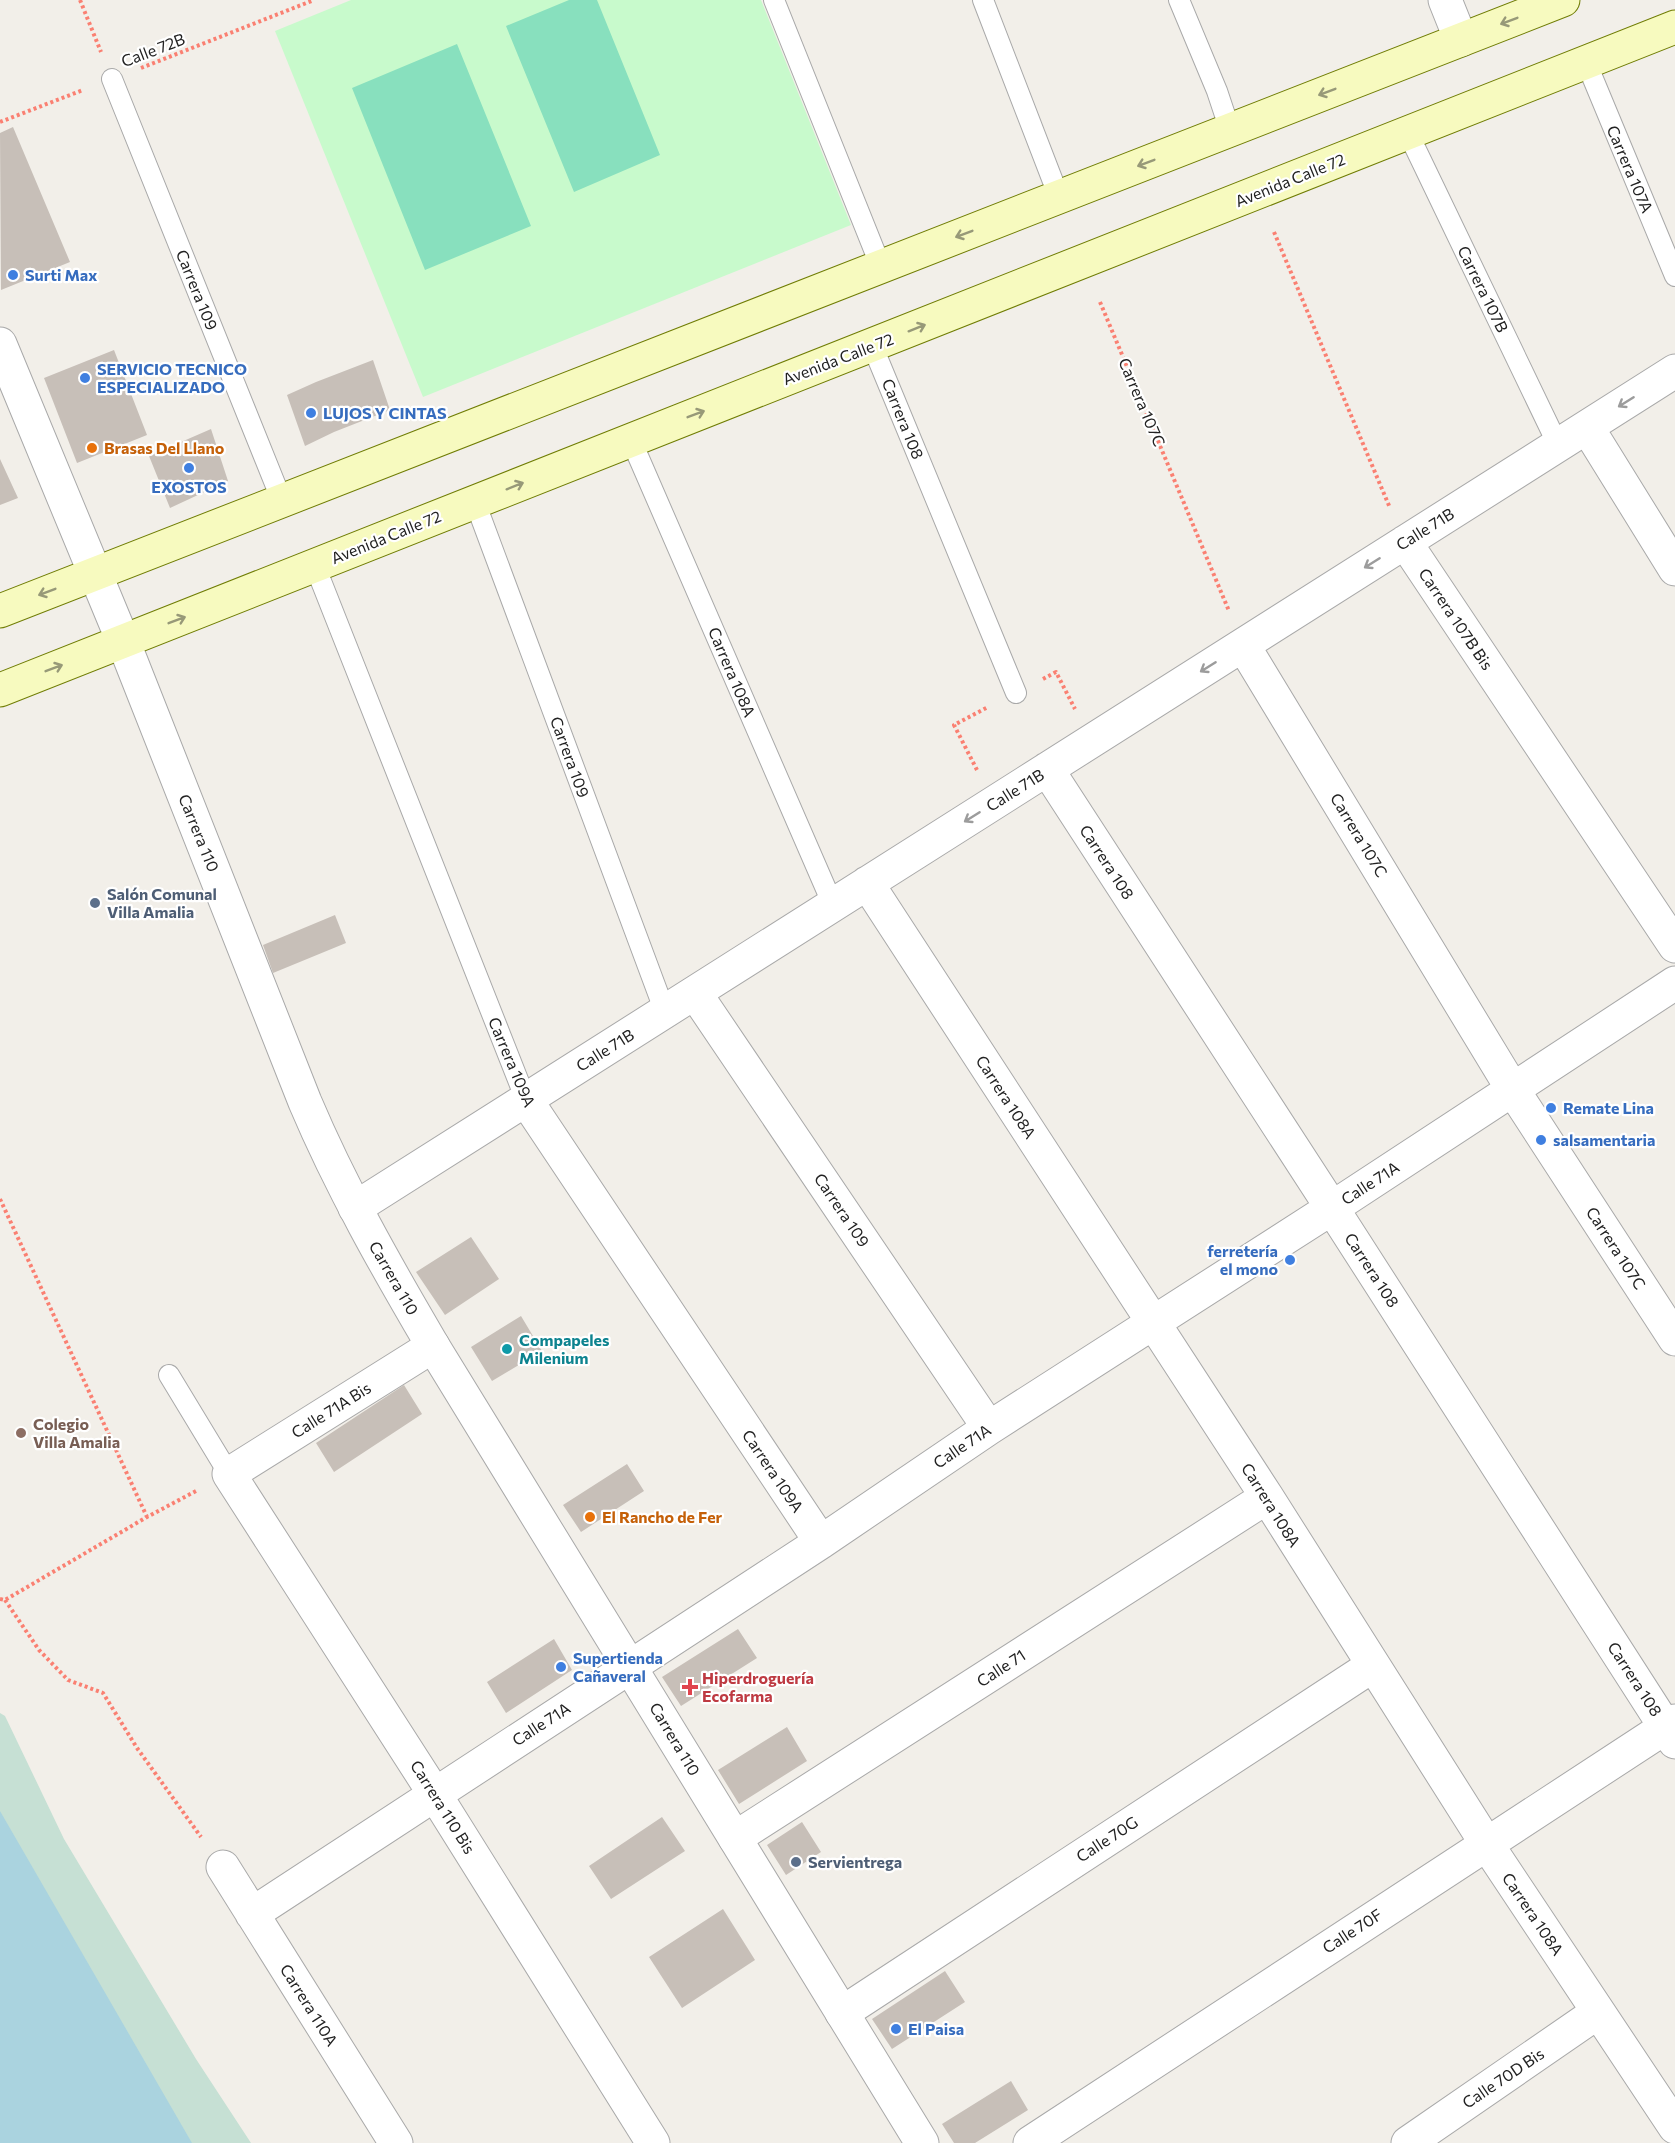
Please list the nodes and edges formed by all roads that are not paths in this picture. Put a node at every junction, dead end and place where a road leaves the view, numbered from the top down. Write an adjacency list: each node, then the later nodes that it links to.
1 (774, 0): 13 (lane)
2 (983, 0): 12 (lane)
3 (1179, 0): 10 (lane)
4 (1445, 0): 7 (street)
5 (1563, 0): 7 (main road, one-way to 7)
6 (1675, 27): 8 (main road, Avenida Calle 72)
7 (1461, 40): 10 (main road, one-way to 10)
8 (1586, 62): 11 (main road, Avenida Calle 72); 14 (lane, Carrera 107A)
9 (112, 79): 21 (lane, Carrera 109)
10 (1230, 130): 12 (main road, one-way to 12)
11 (1408, 133): 16 (main road, Avenida Calle 72, one-way to 11); 20 (lane, Carrera 107B)
12 (1059, 197): 13 (main road, one-way to 13)
13 (881, 267): 21 (main road)
14 (1675, 276)
15 (0, 344): 26 (street, Carrera 110)
16 (872, 345): 19 (main road, Avenida Calle 72, one-way to 16); 31 (lane, Carrera 108)
17 (1675, 371): 18 (street, Calle 71B, one-way to 18)
18 (1587, 427): 20 (street, Calle 71B); 25 (street)
19 (631, 440): 22 (main road, Avenida Calle 72, one-way to 19); 34 (lane, Carrera 108A)
20 (1558, 445): 23 (street, Calle 71B)
21 (282, 501): 26 (main road)
22 (475, 502): 24 (main road, Avenida Calle 72); 38 (lane, Carrera 109)
23 (1405, 542): 29 (street, Calle 71B, one-way to 29); 35 (street, Carrera 107B Bis)
24 (315, 566): 28 (main road, Avenida Calle 72, one-way to 24); 40 (lane, Carrera 109A)
25 (1675, 569)
26 (94, 574): 27 (main road, one-way to 27); 28 (street, Carrera 110)
27 (0, 611)
28 (123, 641): 30 (main road, Avenida Calle 72, one-way to 28); 41 (street, Carrera 110)
29 (1243, 645): 32 (street, Calle 71B, one-way to 32); 39 (street, Carrera 107C)
30 (0, 690)
31 (1016, 693)
32 (1047, 770): 33 (street, Calle 71B, one-way to 33); 42 (street, Carrera 108)
33 (867, 883): 34 (street, Calle 71B); 43 (street, Carrera 108A)
34 (833, 905): 37 (street, Calle 71B)
35 (1675, 946)
36 (1675, 983): 39 (street, Calle 71A)
37 (695, 993): 38 (street, Calle 71B); 47 (street, Carrera 109)
38 (665, 1012): 40 (street, Calle 71B)
39 (1513, 1090): 42 (street, Calle 71A); 44 (street, Carrera 107C)
40 (526, 1100): 41 (street, Calle 71B); 50 (street, Carrera 109A)
41 (355, 1208): 45 (street, Carrera 110)
42 (1332, 1208): 43 (street, Calle 71A); 53 (street, Carrera 108)
43 (1153, 1324): 47 (street, Calle 71A); 49 (street, Carrera 108A)
44 (1675, 1339)
45 (433, 1346): 48 (street, Calle 71A Bis); 51 (street, Carrera 110)
46 (169, 1375): 48 (lane)
47 (989, 1428): 50 (street, Calle 71A)
48 (229, 1474): 54 (street, Carrera 110 Bis)
49 (1267, 1497): 52 (street, Carrera 108A); 55 (street, Calle 71)
50 (821, 1542): 51 (street, Calle 71A)
51 (630, 1666): 54 (street, Calle 71A); 55 (street, Carrera 110)
52 (1372, 1666): 56 (street, Carrera 108A); 60 (street, Calle 70G)
53 (1672, 1730): 56 (street, Calle 70F)
54 (434, 1793): 58 (street, Calle 71A); 63 (street, Carrera 110 Bis)
55 (735, 1839): 60 (street, Carrera 110)
56 (1485, 1843): 59 (street, Carrera 108A); 65 (street, Calle 70F)
57 (223, 1867): 58 (street, Carrera 110A)
58 (252, 1914): 62 (street, Carrera 110A)
59 (1598, 2012): 61 (street, Carrera 108A); 66 (street, Calle 70D Bis)
60 (842, 2013): 64 (street, Carrera 110)
61 (1675, 2127)
62 (396, 2143)
63 (653, 2143)
64 (922, 2143)
65 (1030, 2143)
66 (1408, 2143)

